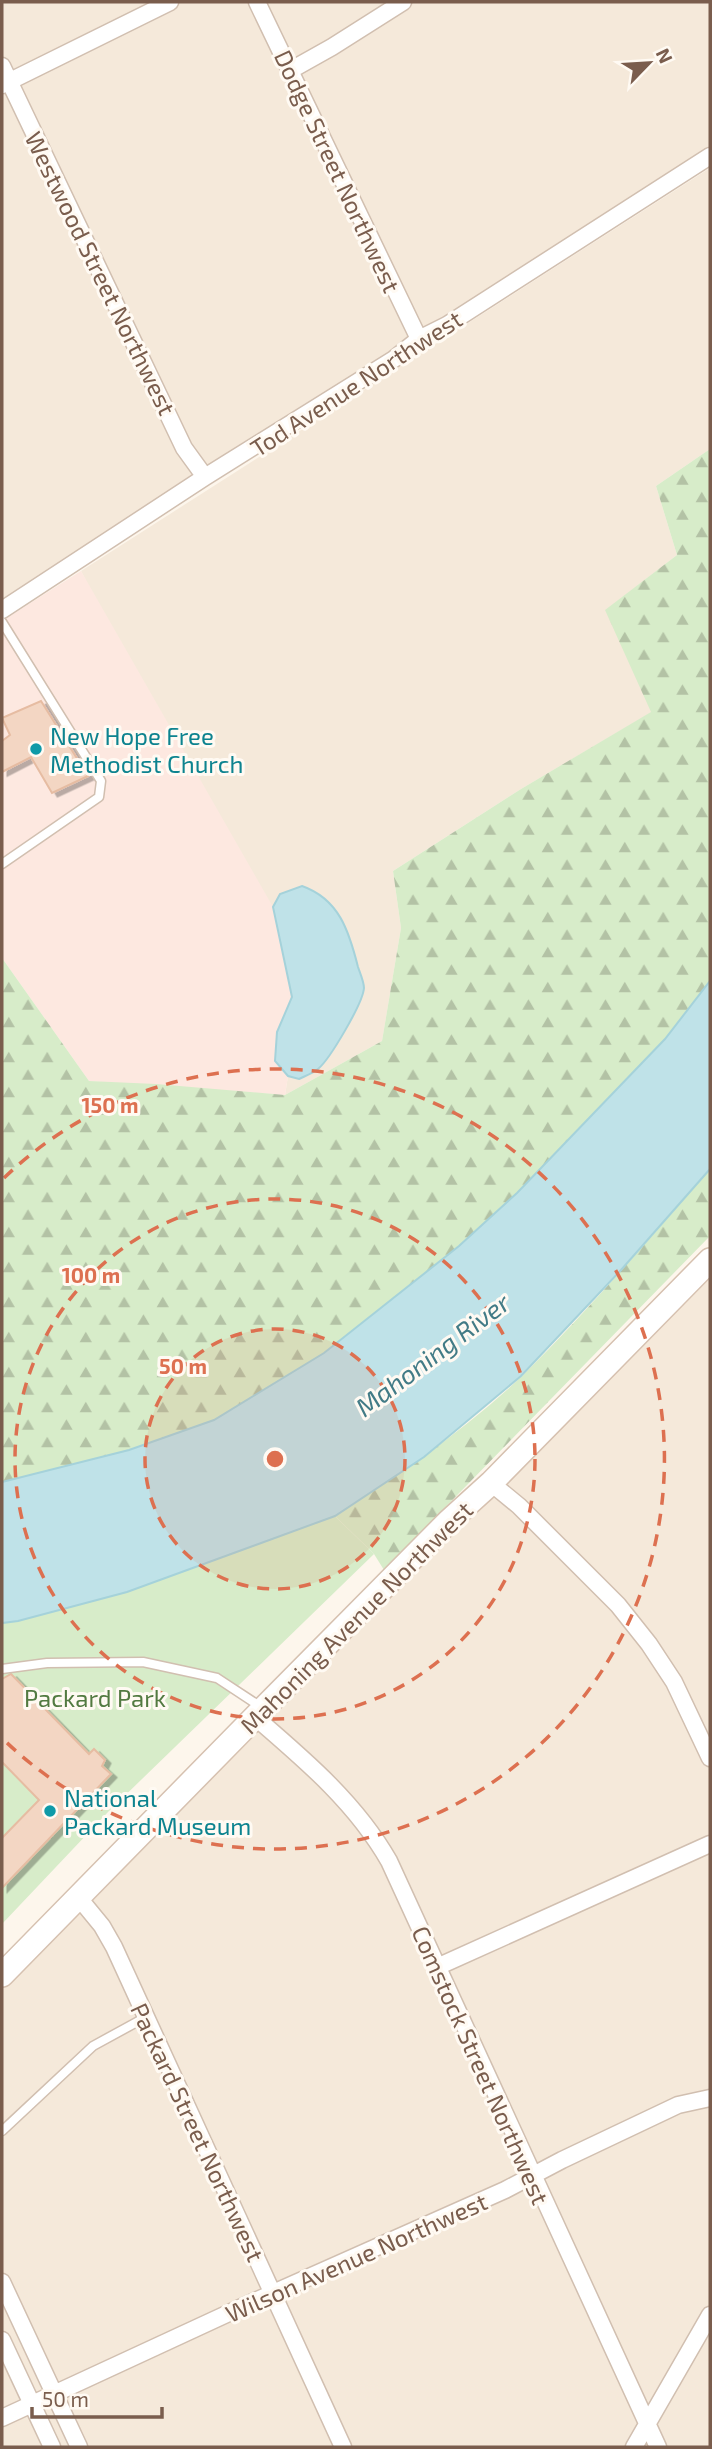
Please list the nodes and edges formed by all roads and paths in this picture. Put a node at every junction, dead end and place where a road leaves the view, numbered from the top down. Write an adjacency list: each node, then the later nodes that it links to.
1 (170, 2): 5 (street)
2 (257, 2): 4 (street, Dodge Street Northwest)
3 (403, 2): 4 (street)
4 (290, 70): 7 (street, Dodge Street Northwest)
5 (4, 78): 8 (street, Westwood Street Northwest)
6 (710, 156): 7 (street, Tod Avenue Northwest)
7 (419, 339): 8 (street, Tod Avenue Northwest)
8 (205, 477): 9 (street, Tod Avenue Northwest)
9 (2, 610)
10 (2, 622): 11 (lane)
11 (2, 864)
12 (706, 1272): 13 (main road, Mahoning Avenue Northwest)
13 (491, 1483): 15 (main road, Mahoning Avenue Northwest); 16 (street)
14 (2, 1669): 15 (lane)
15 (259, 1713): 18 (main road, Mahoning Avenue Northwest); 19 (street, Comstock Street Northwest)
16 (710, 1758)
17 (710, 1844): 19 (street)
18 (79, 1898): 20 (main road, Mahoning Avenue Northwest); 21 (street, Packard Street Northwest)
19 (437, 1968): 24 (street, Comstock Street Northwest)
20 (2, 1975)
21 (146, 2017): 23 (lane); 26 (street, Packard Street Northwest)
22 (710, 2098): 24 (street, Wilson Avenue Northwest)
23 (2, 2131)
24 (532, 2176): 26 (street, Wilson Avenue Northwest); 32 (street, Comstock Street Northwest)
25 (2, 2282): 29 (street)
26 (273, 2294): 29 (street, Wilson Avenue Northwest); 35 (street, Packard Street Northwest)
27 (710, 2315): 32 (street)
28 (2, 2340): 30 (street)
29 (54, 2394): 30 (street, Wilson Avenue Northwest); 34 (street)
30 (32, 2404): 31 (street, Wilson Avenue Northwest); 33 (street)
31 (2, 2418)
32 (648, 2426): 36 (street); 37 (street, Comstock Street Northwest)
33 (52, 2447)
34 (79, 2447)
35 (343, 2447)
36 (634, 2447)
37 (658, 2447)

